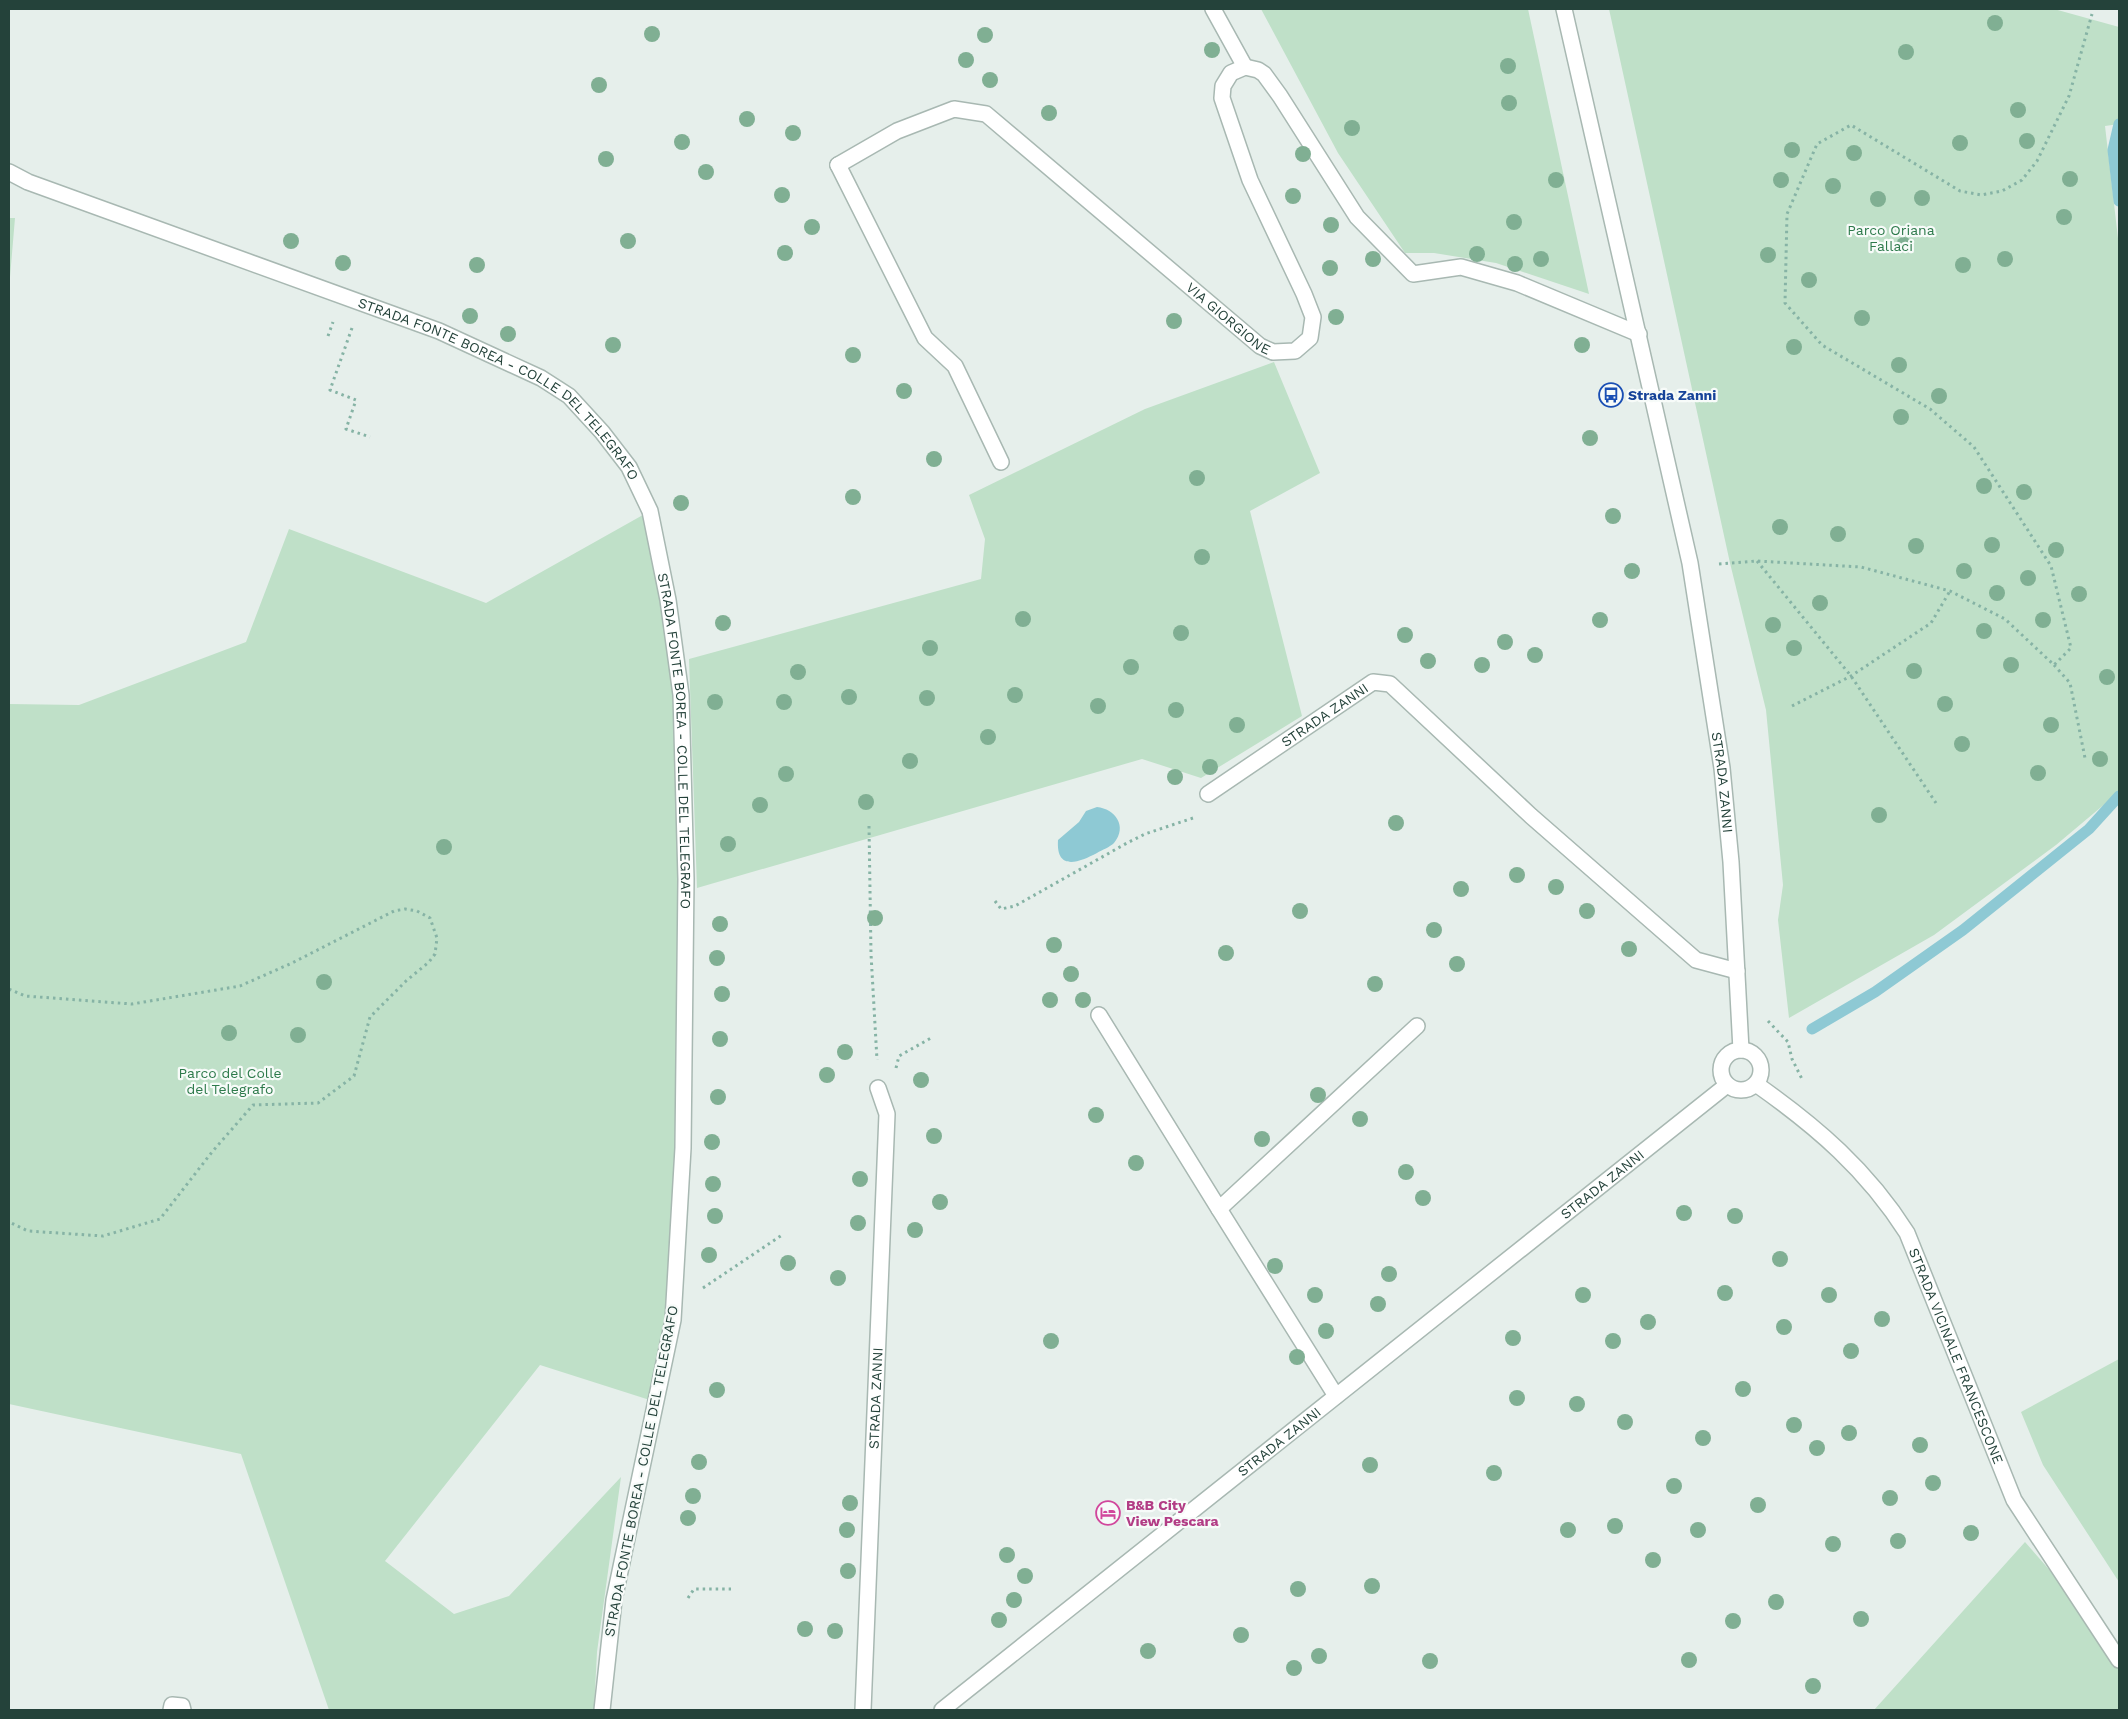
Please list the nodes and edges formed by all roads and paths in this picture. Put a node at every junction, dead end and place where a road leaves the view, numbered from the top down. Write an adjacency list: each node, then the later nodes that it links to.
1 (1214, 9): 4 (street)
2 (1564, 9): 8 (street, STRADA ZANNI)
3 (2092, 14): 15 (path)
4 (1245, 67): 8 (street); 11 (street, VIA GIORGIONE)
5 (9, 172): 37 (street, STRADA FONTE BOREA - COLLE DEL TELEGRAFO)
6 (335, 319): 9 (path)
7 (354, 325): 10 (path)
8 (1639, 334): 24 (street, STRADA ZANNI)
9 (328, 336)
10 (370, 437)
11 (1000, 462)
12 (1756, 561): 13 (path); 14 (path); 16 (path)
13 (1713, 564)
14 (1950, 591): 15 (path); 16 (path)
15 (2054, 665): 18 (path)
16 (1851, 676): 17 (path); 20 (path)
17 (1792, 706)
18 (2085, 758)
19 (1208, 794): 24 (street, STRADA ZANNI)
20 (1936, 803)
21 (1198, 817): 23 (path)
22 (869, 826): 33 (path)
23 (995, 901)
24 (1737, 971): 29 (street, STRADA ZANNI)
25 (9, 989): 35 (path)
26 (1099, 1015): 34 (street, STRADA ZANNI)
27 (1416, 1026): 34 (street)
28 (931, 1038): 30 (path)
29 (1741, 1050): 31 (street); 32 (street)
30 (895, 1071)
31 (1756, 1084): 32 (street); 41 (street, STRADA VICINALE FRANCESCONE)
32 (1727, 1085): 38 (street, STRADA ZANNI)
33 (878, 1088): 45 (street, STRADA ZANNI)
34 (1219, 1209): 38 (street, STRADA ZANNI)
35 (9, 1222)
36 (782, 1235): 37 (path)
37 (675, 1296): 44 (street, STRADA FONTE BOREA - COLLE DEL TELEGRAFO)
38 (1336, 1396): 46 (street, STRADA ZANNI)
39 (731, 1589): 40 (path)
40 (688, 1598)
41 (2119, 1660)
42 (171, 1710): 43 (street)
43 (183, 1710)
44 (602, 1710)
45 (863, 1710)
46 (942, 1710)

